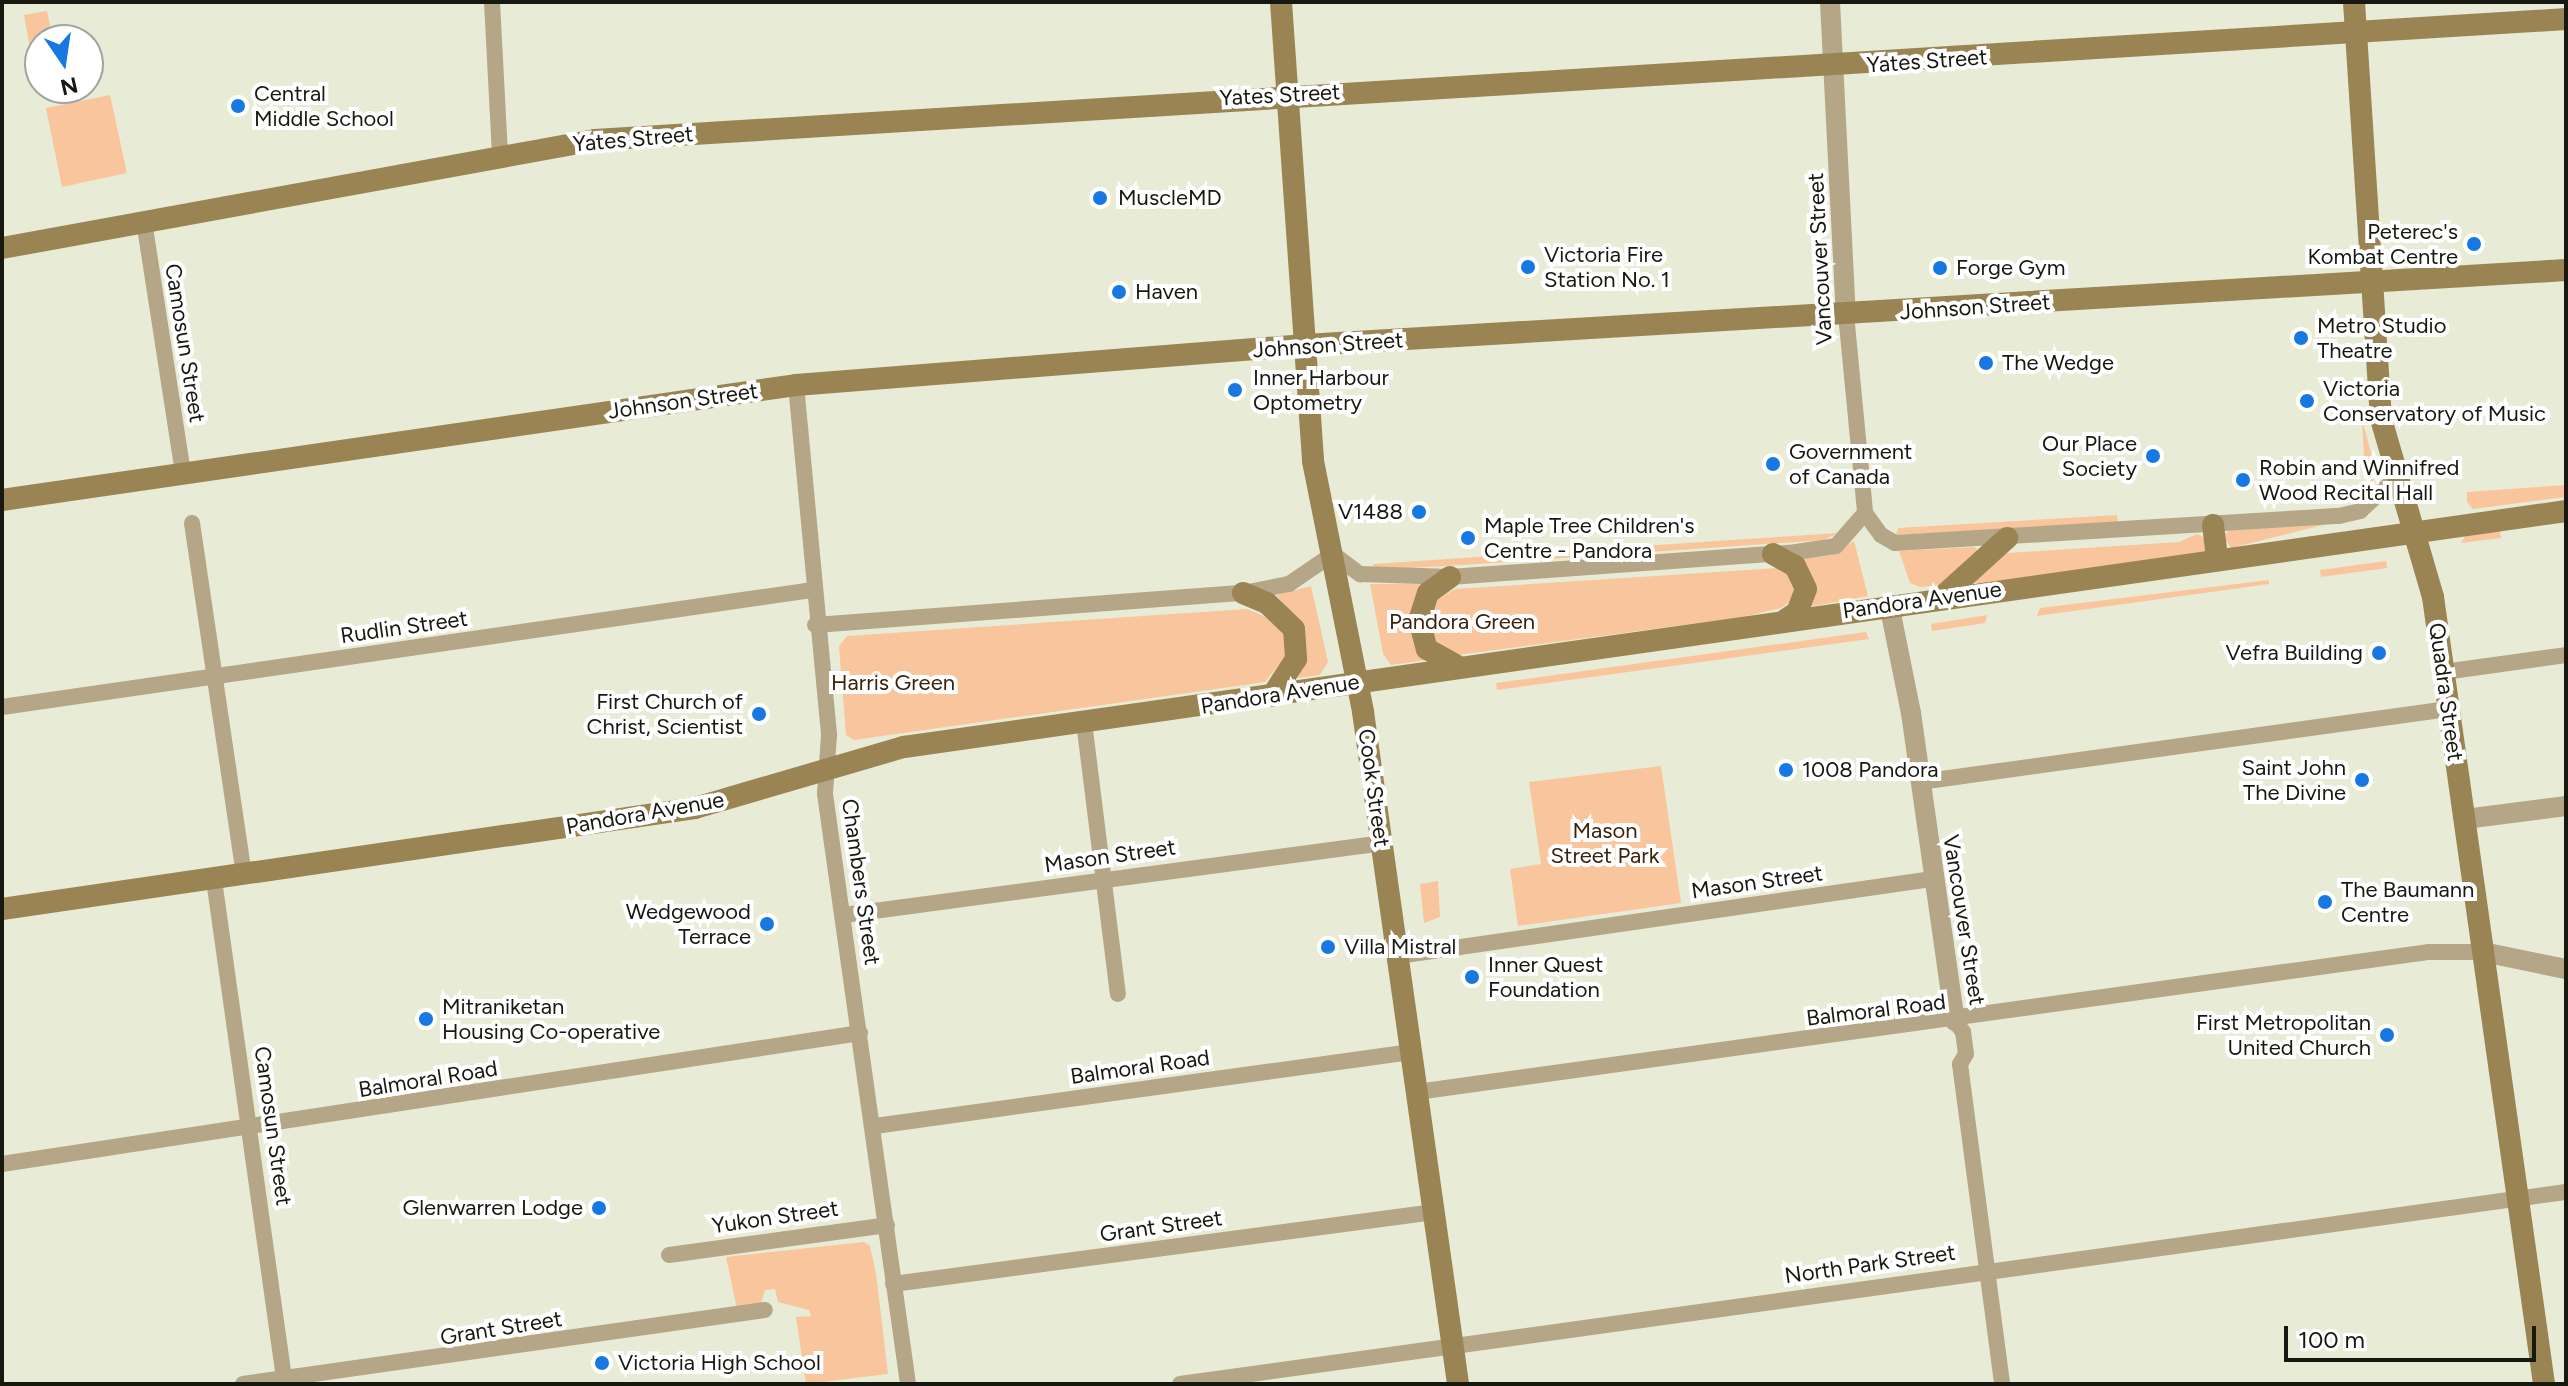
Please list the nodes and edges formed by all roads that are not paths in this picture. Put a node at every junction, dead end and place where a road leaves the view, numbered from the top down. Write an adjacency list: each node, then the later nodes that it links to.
1 (492, 2): 9 (street)
2 (1281, 2): 8 (main road, Cook Street)
3 (1830, 2): 7 (street, Vancouver Street)
4 (2354, 2): 6 (main road, Quadra Street)
5 (2566, 19): 6 (main road, Yates Street)
6 (2356, 33): 7 (main road, Yates Street); 13 (main road, Quadra Street)
7 (1833, 68): 8 (main road, Yates Street); 14 (street, Vancouver Street)
8 (1287, 94): 9 (main road, Yates Street); 15 (main road, Cook Street)
9 (500, 155): 10 (main road, Yates Street)
10 (144, 221): 11 (main road, Yates Street); 17 (street, Camosun Street)
11 (2, 248)
12 (2566, 270): 13 (main road, Johnson Street)
13 (2371, 281): 14 (main road, Johnson Street); 18 (main road, Quadra Street)
14 (1846, 314): 15 (main road, Johnson Street); 21 (street, Vancouver Street)
15 (1305, 345): 16 (main road, Johnson Street); 26 (main road, Cook Street)
16 (796, 385): 17 (main road, Johnson Street); 30 (street, Chambers Street)
17 (183, 472): 19 (main road, Johnson Street)
18 (2395, 479): 23 (street); 24 (main road, Quadra Street)
19 (2, 500)
20 (2566, 511): 24 (main road, Pandora Avenue)
21 (1865, 513): 25 (street); 27 (street)
22 (192, 523): 39 (street)
23 (2213, 525): 25 (street); 28 (main road)
24 (2413, 530): 28 (main road, Pandora Avenue); 38 (main road, Quadra Street)
25 (2007, 538): 32 (main road)
26 (1333, 554): 29 (street); 31 (street); 40 (main road, Cook Street)
27 (1773, 554): 29 (street); 34 (main road)
28 (2217, 559): 32 (main road, Pandora Avenue)
29 (1450, 577): 37 (main road)
30 (812, 590): 35 (street, Chambers Street); 39 (street, Rudlin Street)
31 (1243, 593): 35 (street); 41 (main road)
32 (1942, 597): 33 (main road, Pandora Avenue)
33 (1889, 604): 34 (main road, Pandora Avenue); 46 (street, Vancouver Street)
34 (1785, 620): 37 (main road, Pandora Avenue)
35 (815, 625): 45 (street, Chambers Street)
36 (2566, 655): 38 (street)
37 (1456, 665): 40 (main road, Pandora Avenue)
38 (2444, 672): 43 (main road, Quadra Street)
39 (213, 677): 42 (street, Rudlin Street); 50 (street)
40 (1358, 682): 41 (main road, Pandora Avenue); 49 (main road, Cook Street)
41 (1272, 696): 44 (main road, Pandora Avenue)
42 (2, 707)
43 (2448, 709): 46 (street); 48 (main road, Quadra Street)
44 (1084, 722): 45 (main road, Pandora Avenue); 51 (street)
45 (827, 767): 50 (main road, Pandora Avenue); 55 (street, Chambers Street)
46 (1920, 782): 52 (street, Vancouver Street)
47 (2566, 806): 48 (street)
48 (2465, 819): 56 (main road, Quadra Street)
49 (1383, 843): 51 (street, Mason Street); 57 (main road, Cook Street)
50 (244, 876): 53 (main road, Pandora Avenue)
51 (1102, 879): 55 (street, Mason Street); 59 (street)
52 (1932, 879): 57 (street, Mason Street); 60 (street, Vancouver Street)
53 (214, 880): 54 (main road, Pandora Avenue); 65 (street, Camosun Street)
54 (2, 909)
55 (844, 915): 61 (street, Chambers Street)
56 (2483, 952): 58 (street); 60 (street, Balmoral Road); 68 (main road, Quadra Street)
57 (1398, 956): 62 (main road, Cook Street)
58 (2566, 969)
59 (1118, 994)
60 (1955, 1021): 63 (street, Balmoral Road); 72 (street, Vancouver Street)
61 (860, 1033): 64 (street, Chambers Street); 65 (street, Balmoral Road)
62 (1411, 1052): 63 (main road, Cook Street); 64 (street, Balmoral Road)
63 (1417, 1092): 69 (main road, Cook Street)
64 (875, 1126): 70 (street, Chambers Street)
65 (252, 1129): 66 (street, Balmoral Road); 76 (street, Camosun Street)
66 (2, 1164)
67 (2566, 1192): 68 (street, North Park Street)
68 (2518, 1199): 72 (street, North Park Street); 82 (main road, Quadra Street)
69 (1434, 1212): 73 (street, Grant Street); 75 (main road, Cook Street)
70 (887, 1225): 71 (street, Yukon Street); 73 (street, Chambers Street)
71 (669, 1255)
72 (1988, 1270): 75 (street, North Park Street); 81 (street, Vancouver Street)
73 (893, 1284): 78 (street, Chambers Street)
74 (765, 1310): 76 (street, Grant Street)
75 (1453, 1344): 79 (street, North Park Street); 80 (main road, Cook Street)
76 (284, 1378): 77 (street, Grant Street)
77 (243, 1384)
78 (908, 1384)
79 (1180, 1384)
80 (1458, 1384)
81 (2002, 1384)
82 (2544, 1384)

